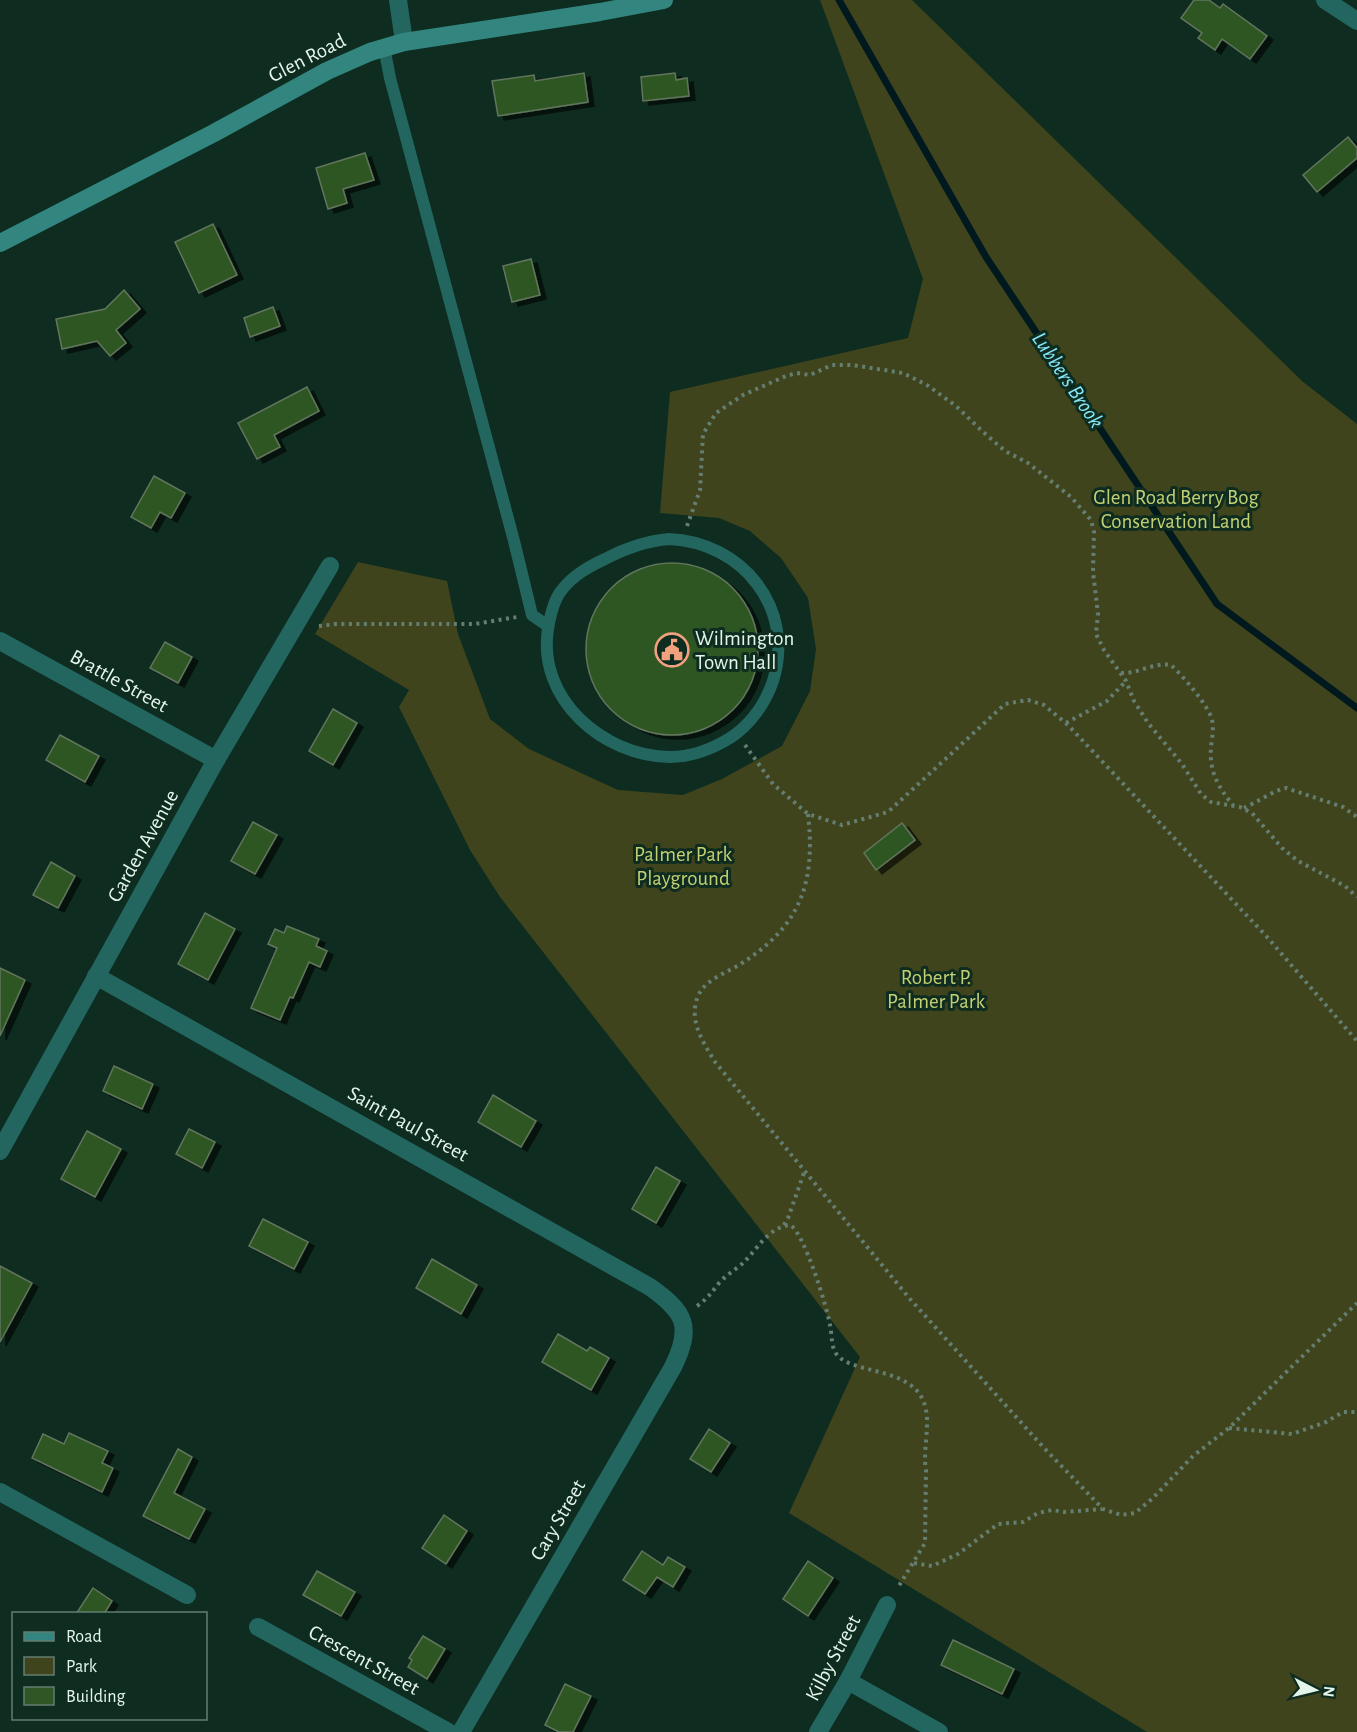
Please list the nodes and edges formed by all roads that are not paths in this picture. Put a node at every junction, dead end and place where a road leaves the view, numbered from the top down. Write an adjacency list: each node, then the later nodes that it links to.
1 (399, 0): 5 (street)
2 (664, 0): 5 (street, Glen Road)
3 (1324, 0): 4 (street)
4 (1357, 21)
5 (404, 42): 6 (street, Glen Road)
6 (384, 47): 7 (street, Glen Road); 9 (lane)
7 (0, 243)
8 (330, 566): 11 (street, Garden Avenue)
9 (548, 626): 9 (lane)
10 (0, 641): 11 (street, Brattle Street)
11 (216, 760): 12 (street, Garden Avenue)
12 (96, 976): 13 (street, Garden Avenue); 14 (street, Saint Paul Street)
13 (0, 1151)
14 (681, 1320): 21 (street, Cary Street)
15 (0, 1492): 16 (street)
16 (187, 1595)
17 (887, 1605): 19 (street, Kilby Street)
18 (258, 1627): 20 (street, Crescent Street)
19 (848, 1681): 22 (street, Kilby Street); 23 (street)
20 (448, 1732)
21 (461, 1732)
22 (818, 1732)
23 (939, 1732)

